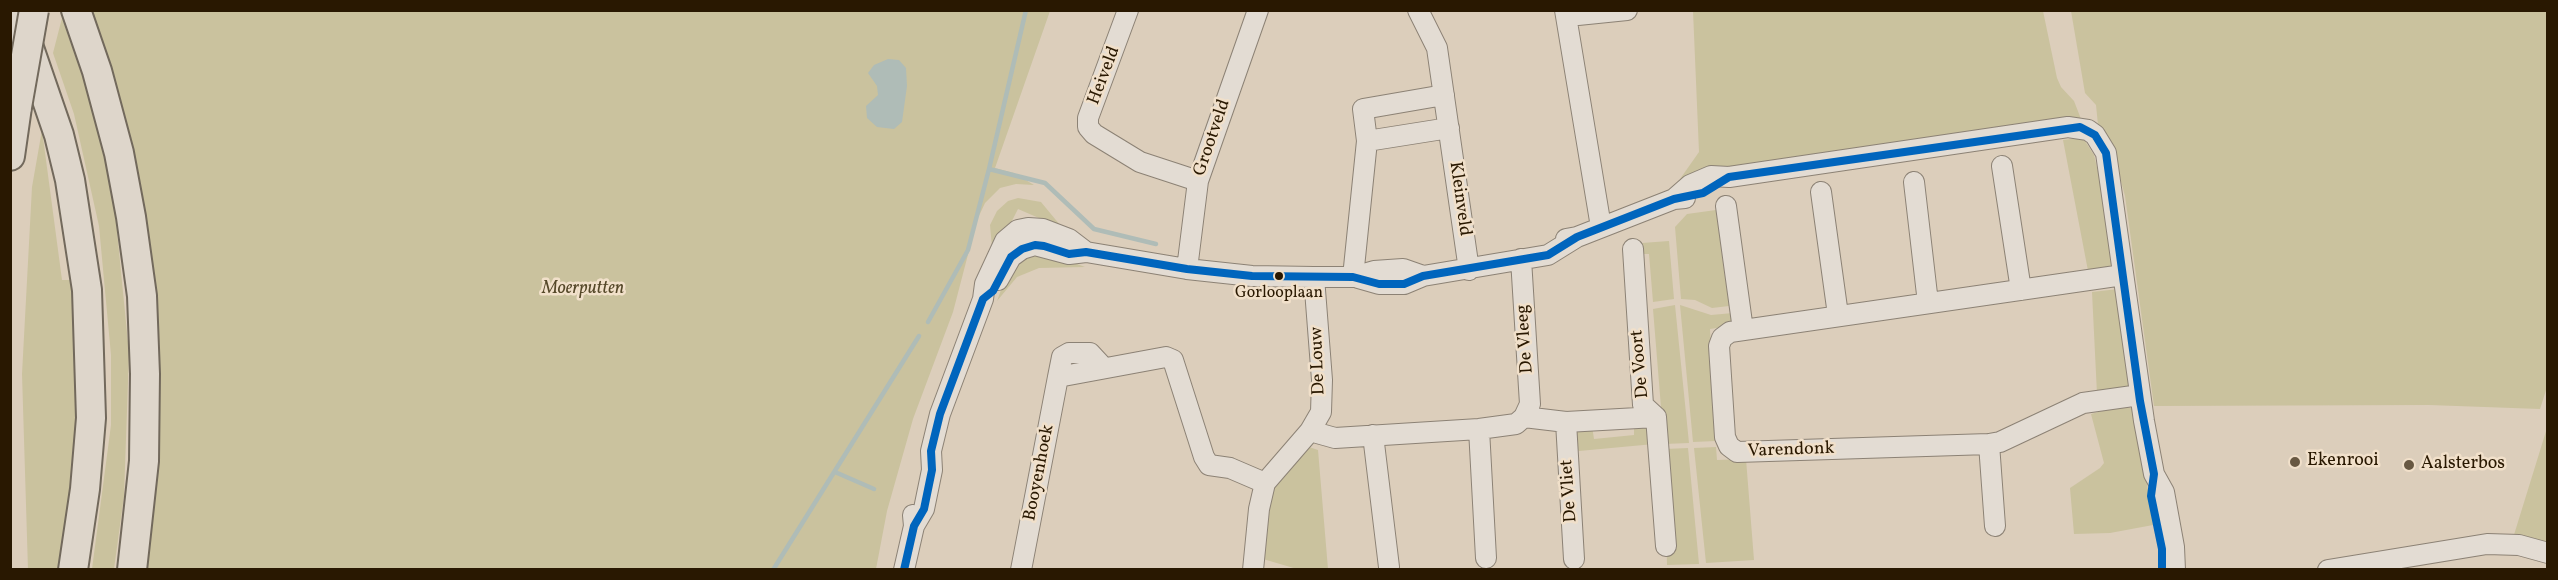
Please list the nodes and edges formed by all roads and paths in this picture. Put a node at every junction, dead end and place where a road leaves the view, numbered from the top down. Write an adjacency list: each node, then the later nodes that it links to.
1 (15, 10): 47 (highway)
2 (34, 10): 12 (highway, bridge)
3 (76, 10): 48 (highway)
4 (1128, 10): 14 (street, Heiveld)
5 (1258, 10): 14 (street, Grootveld)
6 (1418, 10): 9 (street, Kleinveld)
7 (1627, 10): 8 (street)
8 (1566, 13): 18 (street)
9 (1444, 95): 10 (street, Kleinveld); 11 (street)
10 (1449, 128): 11 (street); 22 (street, Kleinveld)
11 (1367, 141): 25 (street)
12 (10, 156)
13 (2002, 166): 26 (street)
14 (1198, 181): 21 (street, Grootveld)
15 (1914, 182): 27 (street)
16 (1821, 192): 28 (street)
17 (1726, 206): 29 (street)
18 (1601, 227): 20 (street); 23 (street)
19 (1633, 249): 32 (street, De Voort)
20 (1521, 259): 22 (street); 31 (street, De Vleeg)
21 (1187, 269): 24 (street); 49 (street)
22 (1469, 270): 25 (street)
23 (2122, 275): 26 (street, Varendonk); 30 (street)
24 (1314, 277): 25 (street); 35 (street, De Louw)
25 (1353, 277)
26 (2021, 290): 27 (street, Varendonk)
27 (1928, 303): 28 (street, Varendonk)
28 (1838, 315): 29 (street, Varendonk)
29 (1743, 330): 37 (street, Varendonk)
30 (2140, 395): 37 (street, Varendonk); 38 (street)
31 (1524, 417): 33 (street); 34 (street)
32 (1656, 417): 33 (street); 41 (street, De Voort)
33 (1566, 422): 44 (street, De Vliet)
34 (1479, 429): 36 (street); 43 (street)
35 (1310, 431): 36 (street); 39 (street, De Louw)
36 (1373, 435): 45 (street)
37 (1989, 444): 40 (street)
38 (2154, 474): 51 (street); 52 (street)
39 (1265, 483): 46 (street, Booyenhoek); 50 (street, De Louw)
40 (1995, 526)
41 (1666, 546)
42 (2547, 553): 53 (street)
43 (1486, 558)
44 (1574, 559)
45 (1389, 567)
46 (1021, 569)
47 (73, 570)
48 (132, 570)
49 (904, 570)
50 (1254, 570)
51 (2162, 570)
52 (2175, 570)
53 (2328, 570)

